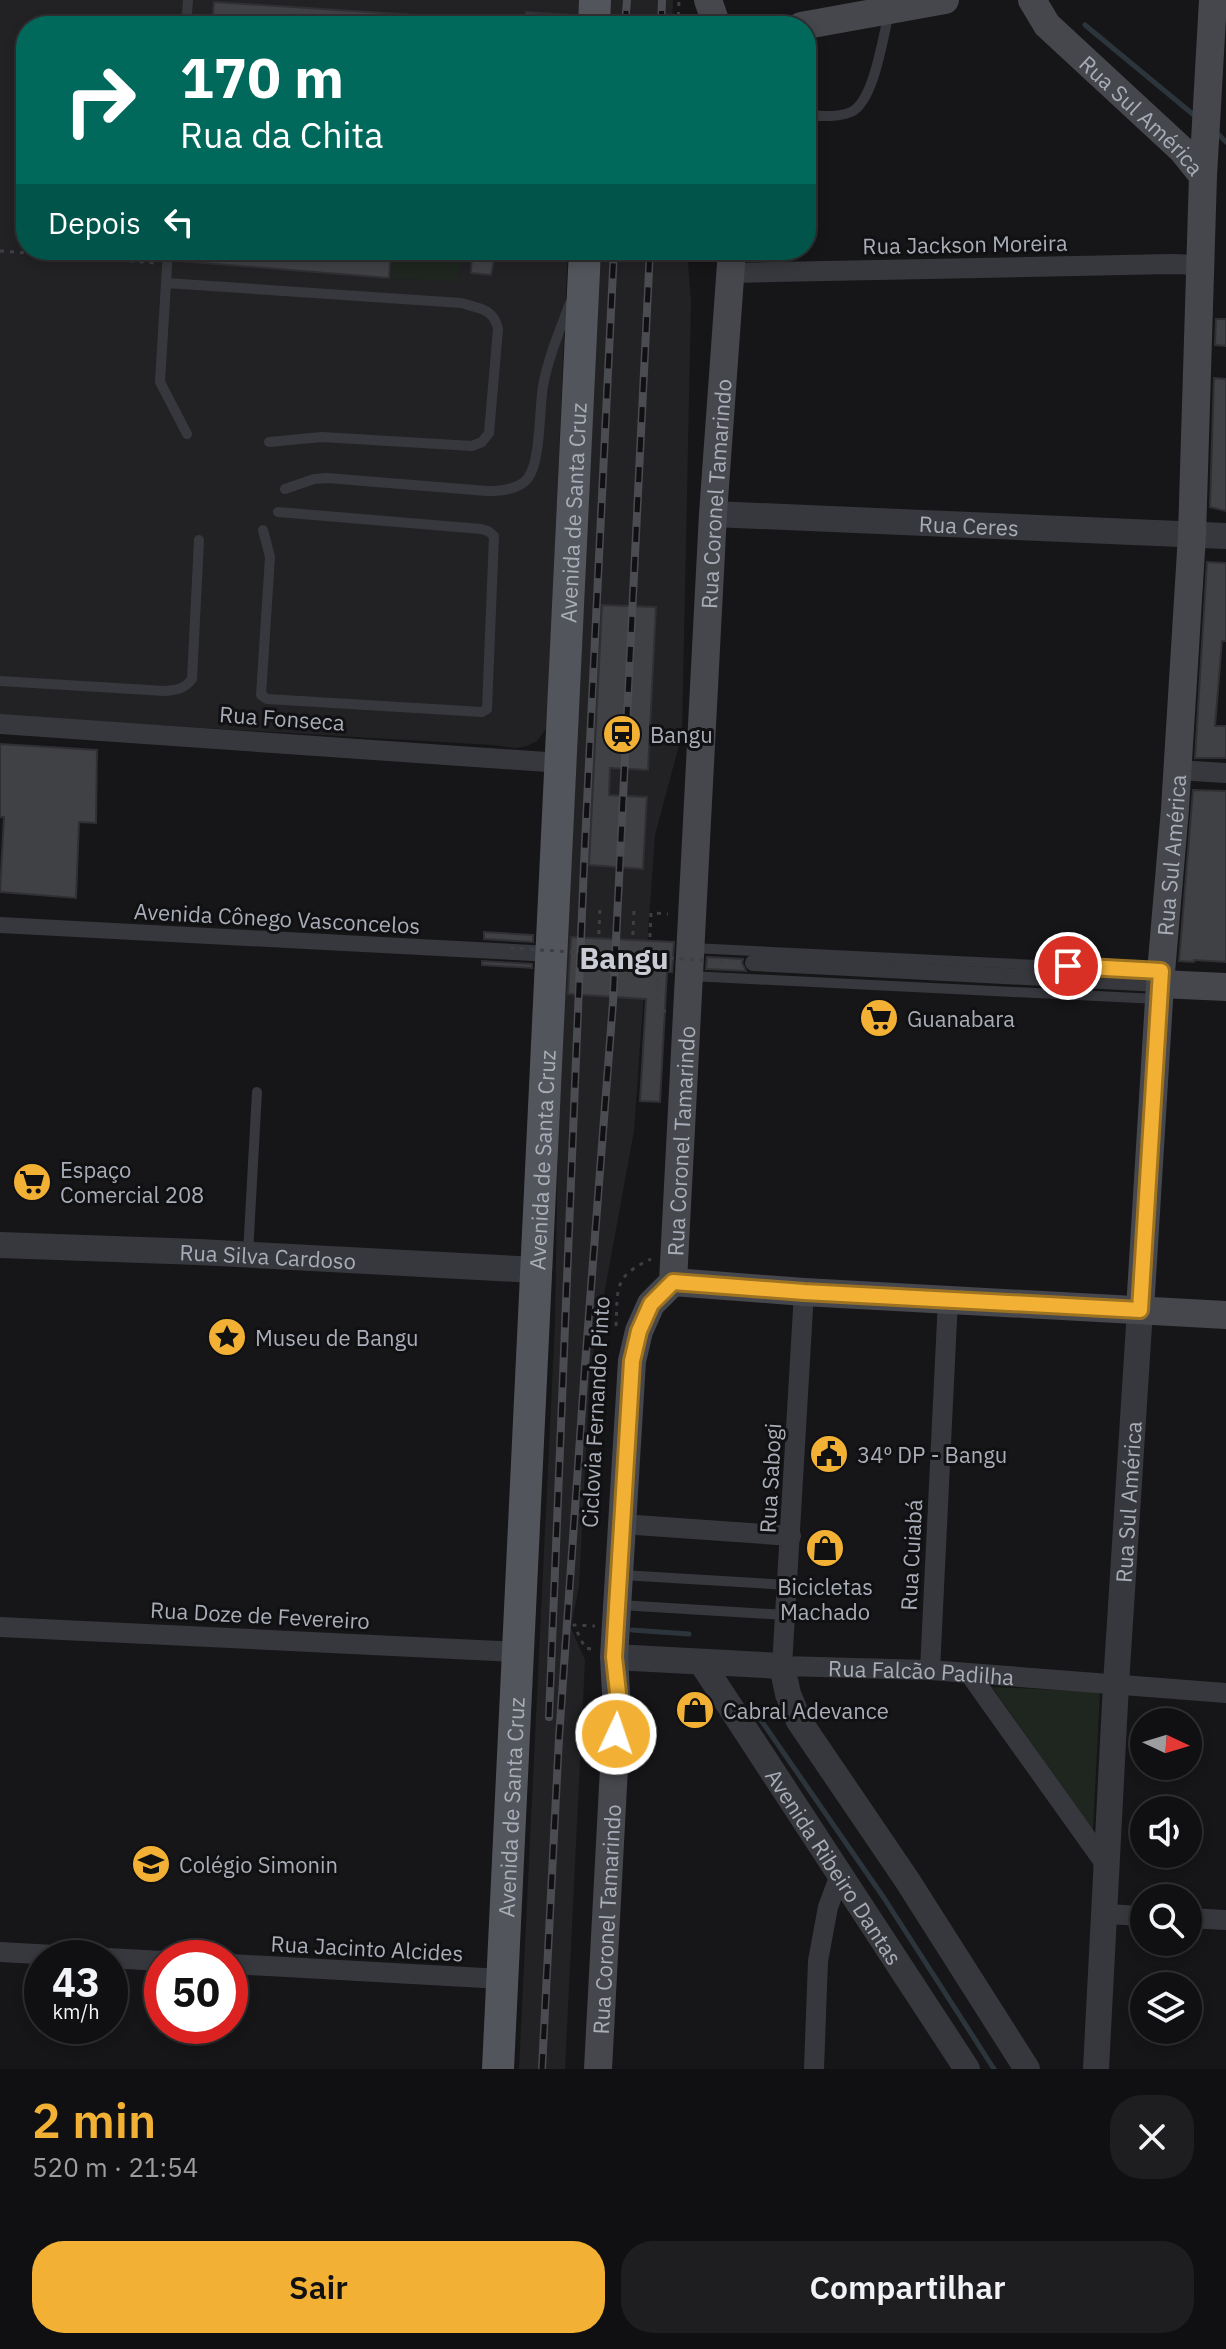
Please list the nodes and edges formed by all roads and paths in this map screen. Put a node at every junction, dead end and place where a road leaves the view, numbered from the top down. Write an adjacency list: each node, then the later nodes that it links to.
1 (945, 0): 4 (main road)
2 (1032, 0): 7 (main road, Rua Sul América)
3 (1213, 0): 7 (main road)
4 (890, 11): 5 (main road); 6 (lane)
5 (816, 23)
6 (816, 115)
7 (1203, 176): 14 (main road, Rua Sul América)
8 (125, 260): 13 (path)
9 (167, 260): 13 (lane)
10 (583, 260): 18 (lane)
11 (584, 260): 27 (main road, Avenida de Santa Cruz)
12 (731, 261): 14 (street, Rua Jackson Moreira); 20 (main road, Rua Coronel Tamarindo)
13 (167, 263): 15 (lane)
14 (1200, 265): 22 (main road, Rua Sul América)
15 (166, 283): 16 (lane); 17 (lane)
16 (187, 434)
17 (269, 442)
18 (285, 489)
19 (278, 512): 21 (lane)
20 (713, 514): 22 (street, Rua Ceres); 40 (main road, Rua Coronel Tamarindo)
21 (263, 530)
22 (1192, 535): 23 (street, Rua Ceres); 28 (main road, Rua Sul América)
23 (1226, 536)
24 (199, 540): 25 (lane)
25 (0, 681)
26 (0, 724): 27 (street, Rua Fonseca)
27 (561, 763): 35 (main road, Avenida de Santa Cruz)
28 (1177, 770): 29 (street); 43 (main road, Rua Sul América)
29 (1226, 773)
30 (600, 908): 36 (path)
31 (634, 909): 37 (path)
32 (651, 913): 38 (path)
33 (0, 925): 35 (street, Avenida Cônego Vasconcelos)
34 (510, 948): 36 (path, bridge)
35 (552, 954): 50 (main road, Avenida de Santa Cruz)
36 (598, 954): 37 (path, bridge)
37 (632, 955): 38 (path, bridge)
38 (649, 957): 39 (path, bridge)
39 (659, 957): 41 (path, bridge); 45 (path)
40 (684, 962): 43 (lane); 43 (lane); 51 (main road, Rua Coronel Tamarindo)
41 (732, 962)
42 (753, 963): 43 (street)
43 (1160, 985): 44 (main road); 54 (main road, Rua Sul América)
44 (1226, 987)
45 (665, 1011)
46 (257, 1092): 48 (lane)
47 (0, 1245): 48 (street, Rua Silva Cardoso)
48 (248, 1255): 50 (street, Rua Silva Cardoso)
49 (656, 1256): 56 (path, Ciclovia Fernando Pinto)
50 (536, 1270): 64 (main road, Avenida de Santa Cruz)
51 (673, 1282): 52 (main road); 57 (main road, Rua Coronel Tamarindo)
52 (804, 1292): 53 (main road); 58 (street, Rua Sabogi)
53 (948, 1299): 54 (main road); 68 (street, Rua Cuiabá)
54 (1140, 1310): 55 (main road); 70 (street, Rua Sul América)
55 (1226, 1315)
56 (615, 1334)
57 (622, 1524): 58 (street); 59 (main road, Rua Coronel Tamarindo)
58 (791, 1536): 60 (street, Rua Sabogi)
59 (619, 1575): 60 (lane); 61 (main road, Rua Coronel Tamarindo)
60 (788, 1585): 62 (street, Rua Sabogi)
61 (618, 1605): 62 (lane); 65 (main road, Rua Coronel Tamarindo)
62 (786, 1615): 67 (street, Rua Sabogi)
63 (0, 1627): 64 (street, Rua Doze de Fevereiro)
64 (518, 1652): 81 (main road, Avenida de Santa Cruz)
65 (614, 1657): 66 (street, Rua Falcão Padilha); 83 (main road, Rua Coronel Tamarindo)
66 (701, 1662): 67 (street, Rua Falcão Padilha); 73 (street, Avenida Ribeiro Dantas)
67 (782, 1666): 68 (street, Rua Falcão Padilha); 86 (street)
68 (930, 1670): 69 (street, Rua Falcão Padilha)
69 (969, 1673): 70 (street, Rua Falcão Padilha); 72 (street)
70 (1116, 1684): 71 (street, Rua Falcão Padilha); 72 (street, Rua Sul América)
71 (1226, 1693)
72 (1106, 1865): 74 (street, Rua Sul América)
73 (840, 1875): 84 (street); 85 (street, Avenida Ribeiro Dantas)
74 (1104, 1914): 75 (street); 87 (street, Rua Sul América)
75 (1130, 1915)
76 (1202, 1919): 77 (street)
77 (1226, 1920)
78 (0, 1952): 79 (street)
79 (144, 1960)
80 (248, 1965): 81 (street, Rua Jacinto Alcides)
81 (502, 1979): 82 (main road, Avenida de Santa Cruz)
82 (498, 2069)
83 (598, 2069)
84 (814, 2069)
85 (967, 2069)
86 (1027, 2069)
87 (1096, 2069)

